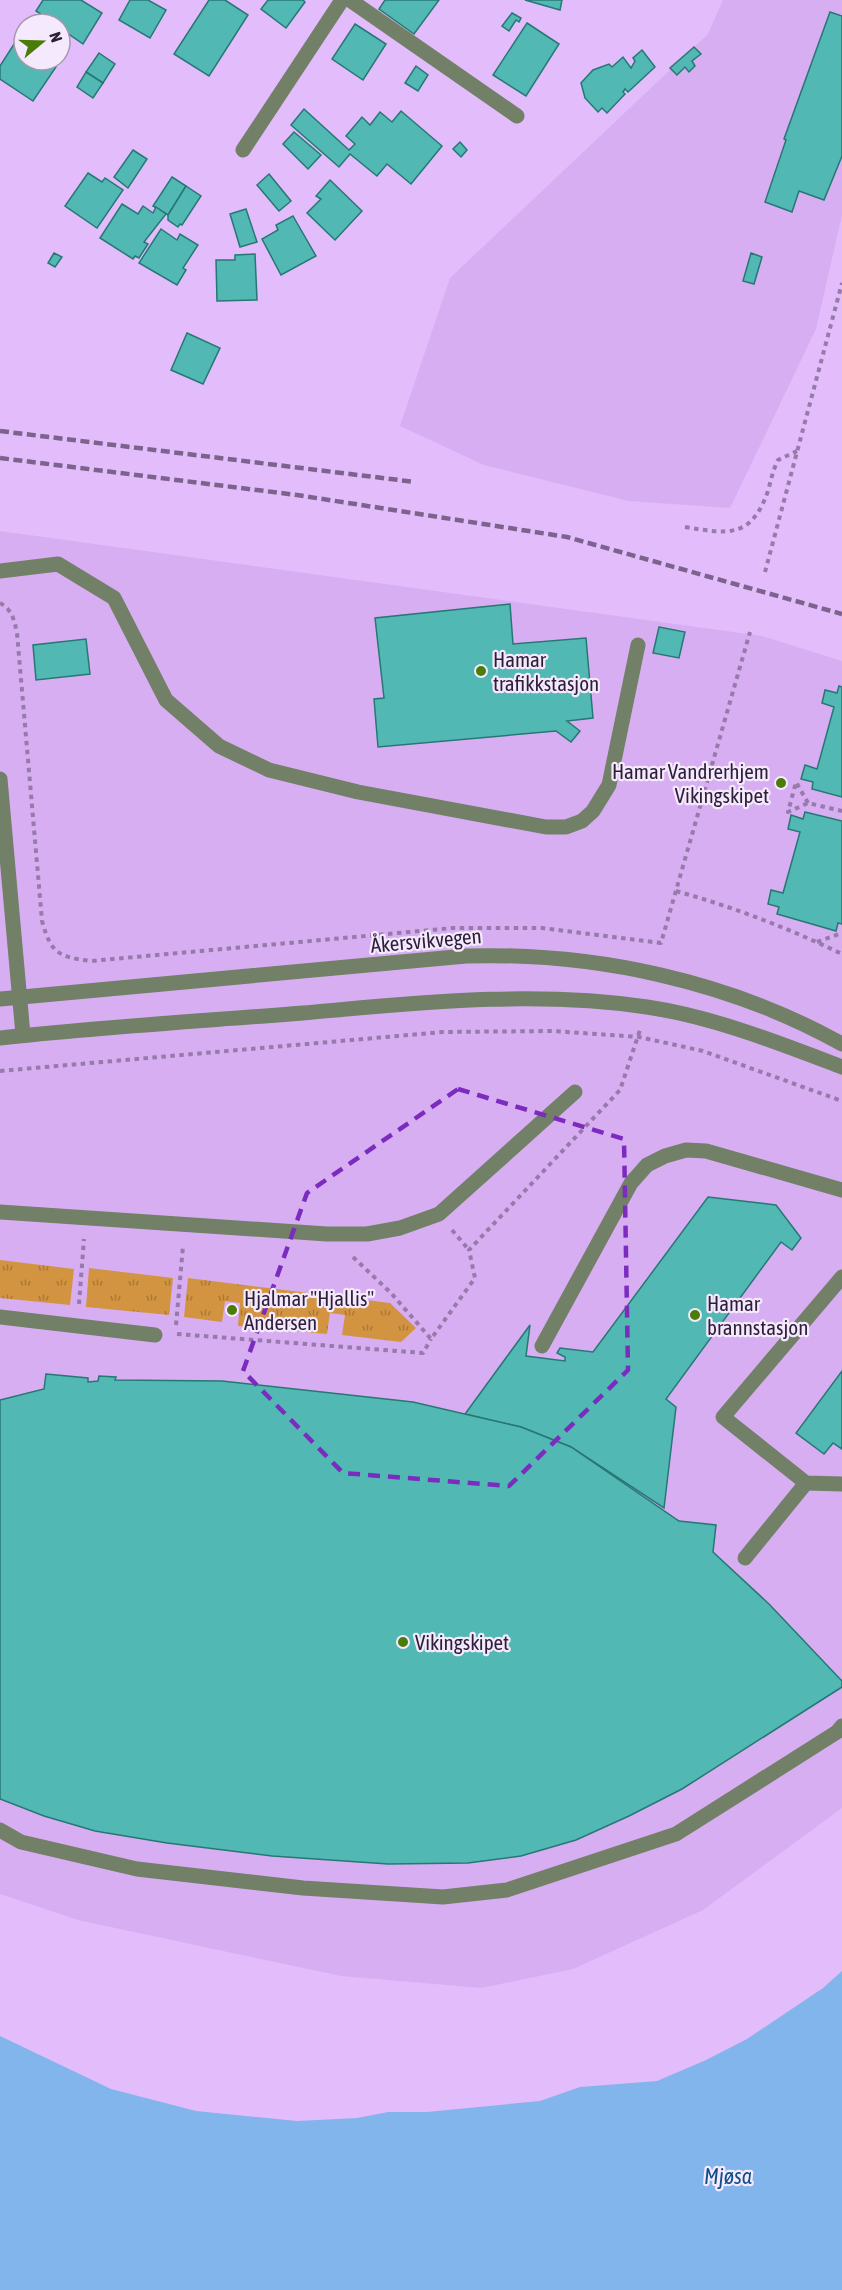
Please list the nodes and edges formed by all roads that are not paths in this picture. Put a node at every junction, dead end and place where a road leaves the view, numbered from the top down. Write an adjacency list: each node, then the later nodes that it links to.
1 (342, 0): 4 (street)
2 (350, 0): 3 (street)
3 (518, 116)
4 (243, 150)
5 (0, 571): 6 (street)
6 (638, 645)
7 (0, 779): 8 (street)
8 (3, 856): 9 (street)
9 (20, 997): 10 (street, Åkersvikvegen); 11 (street); 13 (street, Åkersvikvegen)
10 (0, 999)
11 (23, 1035): 12 (street); 14 (street)
12 (0, 1038)
13 (842, 1044)
14 (842, 1067)
15 (575, 1092): 17 (street)
16 (842, 1190): 21 (street)
17 (0, 1212)
18 (842, 1277): 22 (street)
19 (0, 1317): 20 (street)
20 (155, 1335)
21 (542, 1346)
22 (806, 1483): 23 (street); 24 (street)
23 (842, 1484)
24 (745, 1558)
25 (842, 1726): 26 (street)
26 (0, 1830)

